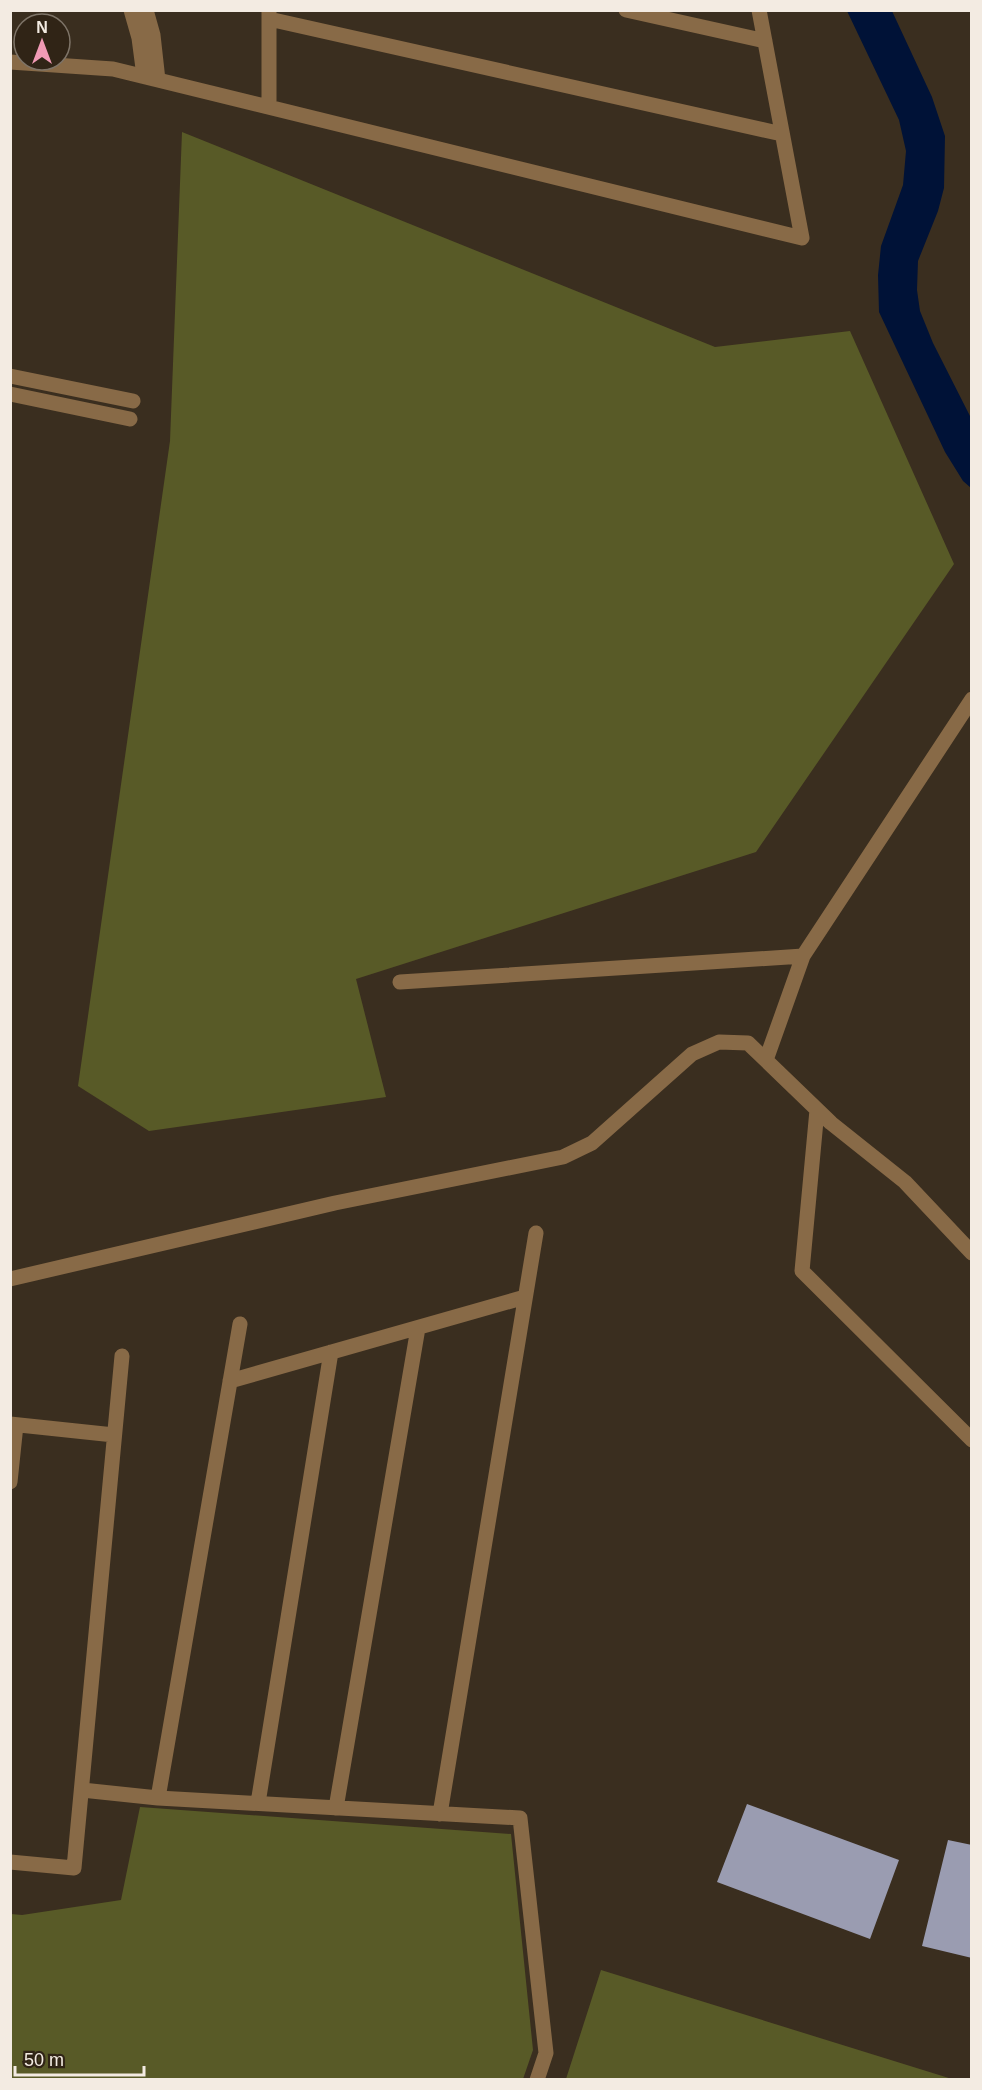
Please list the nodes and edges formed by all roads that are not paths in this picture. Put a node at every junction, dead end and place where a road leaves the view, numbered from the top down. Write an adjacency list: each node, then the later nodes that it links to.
1 (131, 10): 8 (street)
2 (146, 10): 8 (street)
3 (626, 10): 6 (street)
4 (759, 10): 6 (street)
5 (269, 15): 9 (street); 10 (street)
6 (765, 41): 10 (street)
7 (10, 62): 8 (street)
8 (151, 78): 9 (street)
9 (269, 107): 10 (street)
10 (782, 134)
11 (10, 376): 13 (street)
12 (10, 394): 14 (street)
13 (134, 401)
14 (130, 418)
15 (972, 699): 16 (street)
16 (967, 713): 17 (street)
17 (803, 956): 18 (street); 19 (street)
18 (399, 982)
19 (766, 1060): 20 (street); 23 (street)
20 (817, 1110): 22 (street); 32 (street)
21 (536, 1233): 24 (street)
22 (972, 1253)
23 (10, 1280)
24 (525, 1297): 26 (street); 38 (street)
25 (240, 1324): 29 (street)
26 (418, 1328): 27 (street); 37 (street)
27 (332, 1352): 29 (street); 36 (street)
28 (122, 1356): 31 (street)
29 (230, 1381): 35 (street)
30 (13, 1424): 31 (street); 33 (street)
31 (114, 1435): 34 (street)
32 (972, 1440)
33 (10, 1482)
34 (82, 1790): 35 (street); 39 (street)
35 (158, 1798): 36 (street)
36 (258, 1803): 37 (street)
37 (336, 1808): 38 (street)
38 (440, 1814): 40 (street)
39 (10, 1862)
40 (537, 2079)

